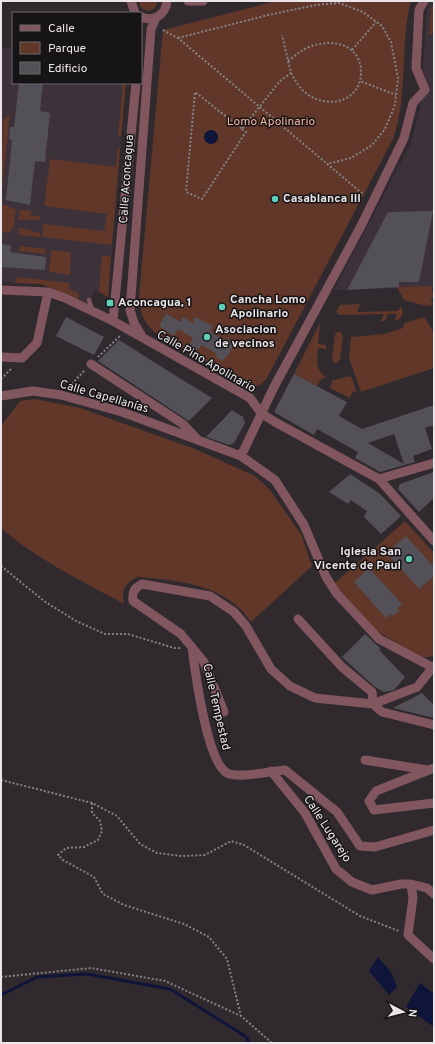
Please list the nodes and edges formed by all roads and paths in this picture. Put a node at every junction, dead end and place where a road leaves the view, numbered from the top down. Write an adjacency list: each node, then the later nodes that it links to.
1 (131, 1): 6 (street)
2 (168, 1): 8 (street, Calle Aconcagua)
3 (189, 1): 4 (street)
4 (203, 1)
5 (424, 1): 18 (street)
6 (135, 12)
7 (142, 17): 8 (street)
8 (156, 18): 29 (street, Calle Aconcagua)
9 (376, 22): 12 (path); 13 (path); 19 (path)
10 (163, 30): 12 (path)
11 (282, 35): 14 (path)
12 (178, 38): 20 (path)
13 (352, 50): 14 (path); 16 (path)
14 (288, 61): 15 (path)
15 (291, 73): 16 (path); 20 (path)
16 (360, 81): 19 (path)
17 (136, 84): 28 (street, Calle Aconcagua)
18 (430, 91): 35 (street)
19 (396, 95): 22 (path)
20 (260, 107): 21 (path); 22 (path)
21 (242, 129): 21 (path)
22 (327, 164): 23 (path)
23 (364, 195)
24 (1, 290): 25 (street, Calle Pino Apolinario)
25 (48, 292): 27 (street, Calle Pino Apolinario); 31 (street)
26 (89, 300): 27 (lane)
27 (92, 310): 28 (street, Calle Pino Apolinario)
28 (113, 320): 29 (street, Calle Pino Apolinario)
29 (144, 339): 35 (street, Calle Pino Apolinario)
30 (1, 357): 31 (street)
31 (22, 358): 33 (path)
32 (91, 364): 36 (street, Calle Capellanías)
33 (1, 379)
34 (1, 396): 36 (street, Calle Capellanías)
35 (261, 413): 37 (street); 39 (street, Calle Pino Apolinario)
36 (198, 440): 37 (street, Calle Capellanías)
37 (241, 456): 44 (street, Calle Capellanías)
38 (434, 463): 39 (street)
39 (379, 479): 40 (street, Calle Pino Apolinario)
40 (434, 541)
41 (1, 566): 43 (path)
42 (298, 619): 45 (street)
43 (192, 647): 45 (street, Calle Tempestad); 46 (street, Calle Tempestad); 50 (street, Calle Tempestad)
44 (433, 666): 45 (street, Calle Tempestad)
45 (373, 704): 47 (street)
46 (224, 712)
47 (434, 725)
48 (365, 760): 49 (street)
49 (431, 769): 53 (street)
50 (271, 771): 54 (street, Calle Lugarejo); 55 (street, Calle Lugarejo)
51 (1, 780): 52 (path)
52 (92, 803): 57 (path); 60 (path)
53 (434, 803)
54 (434, 830)
55 (410, 884): 56 (street); 57 (street)
56 (434, 894)
57 (408, 934): 58 (street)
58 (434, 959)
59 (1, 977): 60 (path)
60 (241, 1016): 61 (path)
61 (272, 1043)

